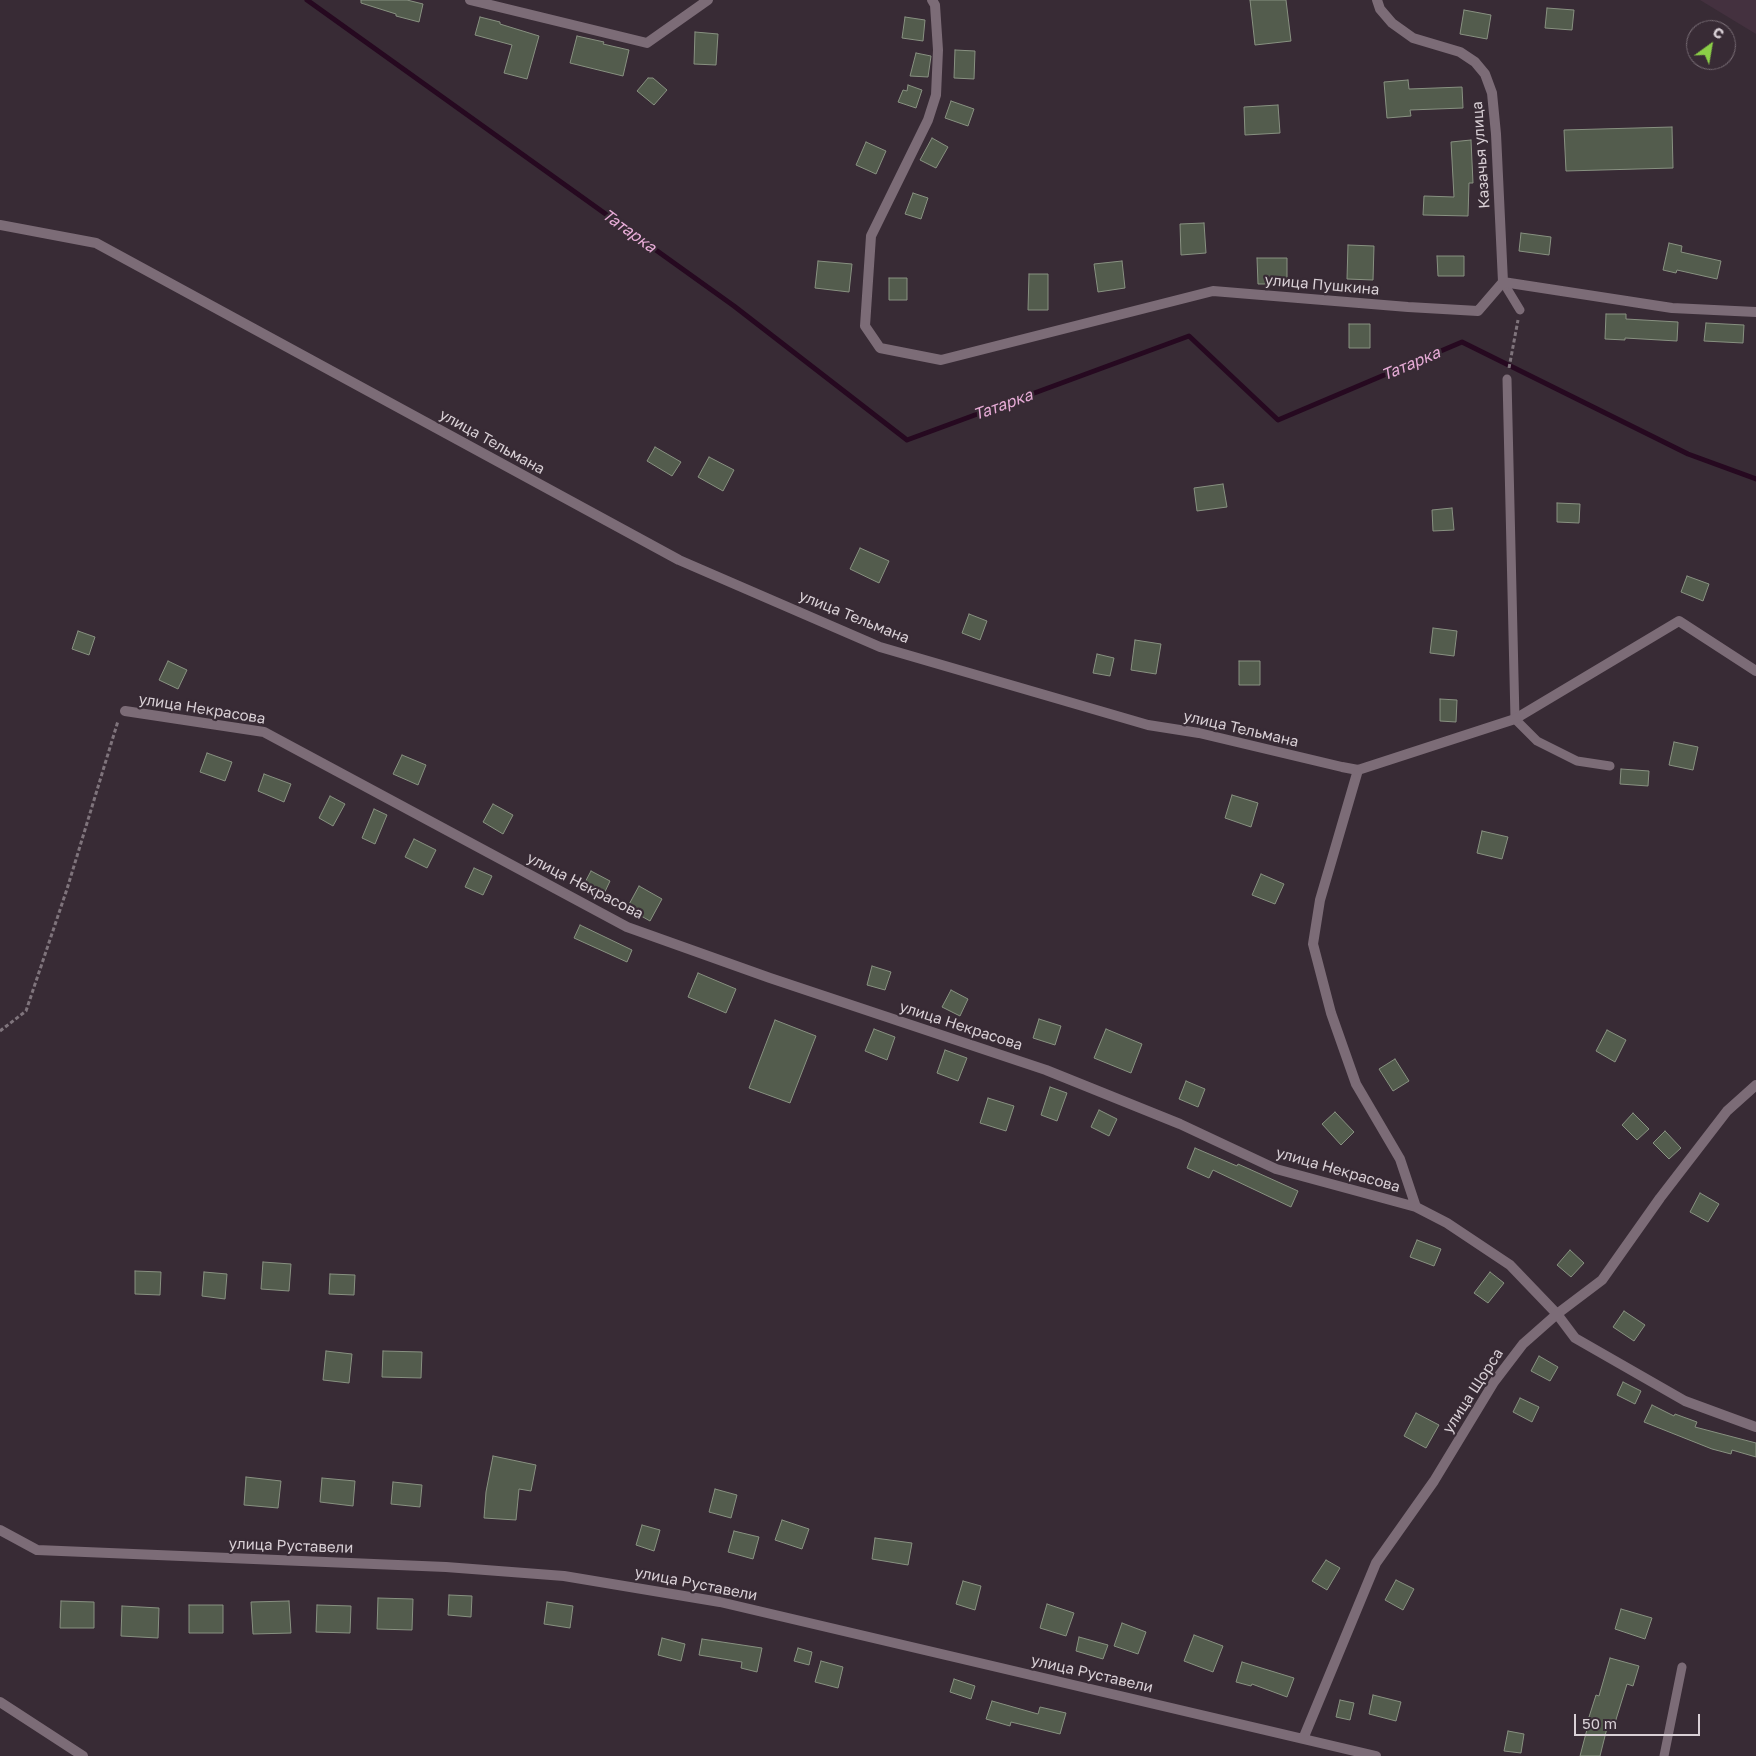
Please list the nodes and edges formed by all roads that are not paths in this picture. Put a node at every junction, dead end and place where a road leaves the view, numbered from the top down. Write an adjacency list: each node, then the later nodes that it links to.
1 (470, 0): 2 (street)
2 (708, 0)
3 (932, 0): 6 (street, улица Пушкина)
4 (1377, 0): 6 (street, Казачья улица)
5 (0, 224): 14 (street, улица Тельмана)
6 (1503, 282): 7 (lane); 8 (street)
7 (1520, 310)
8 (1756, 312)
9 (1507, 379): 12 (lane)
10 (1756, 670): 12 (street, улица Тельмана)
11 (125, 711): 16 (street, улица Некрасова)
12 (1515, 719): 13 (lane); 14 (street, улица Тельмана)
13 (1610, 766)
14 (1358, 770): 16 (street)
15 (1756, 1085): 17 (street, улица Щорса)
16 (1416, 1207): 17 (street, улица Некрасова)
17 (1557, 1314): 18 (street, улица Некрасова); 22 (street, улица Щорса)
18 (1756, 1428)
19 (0, 1530): 22 (street, улица Руставели)
20 (1682, 1667): 25 (lane)
21 (0, 1702): 23 (street)
22 (1303, 1739): 24 (street, улица Руставели)
23 (83, 1756)
24 (1376, 1756)
25 (1664, 1756)

